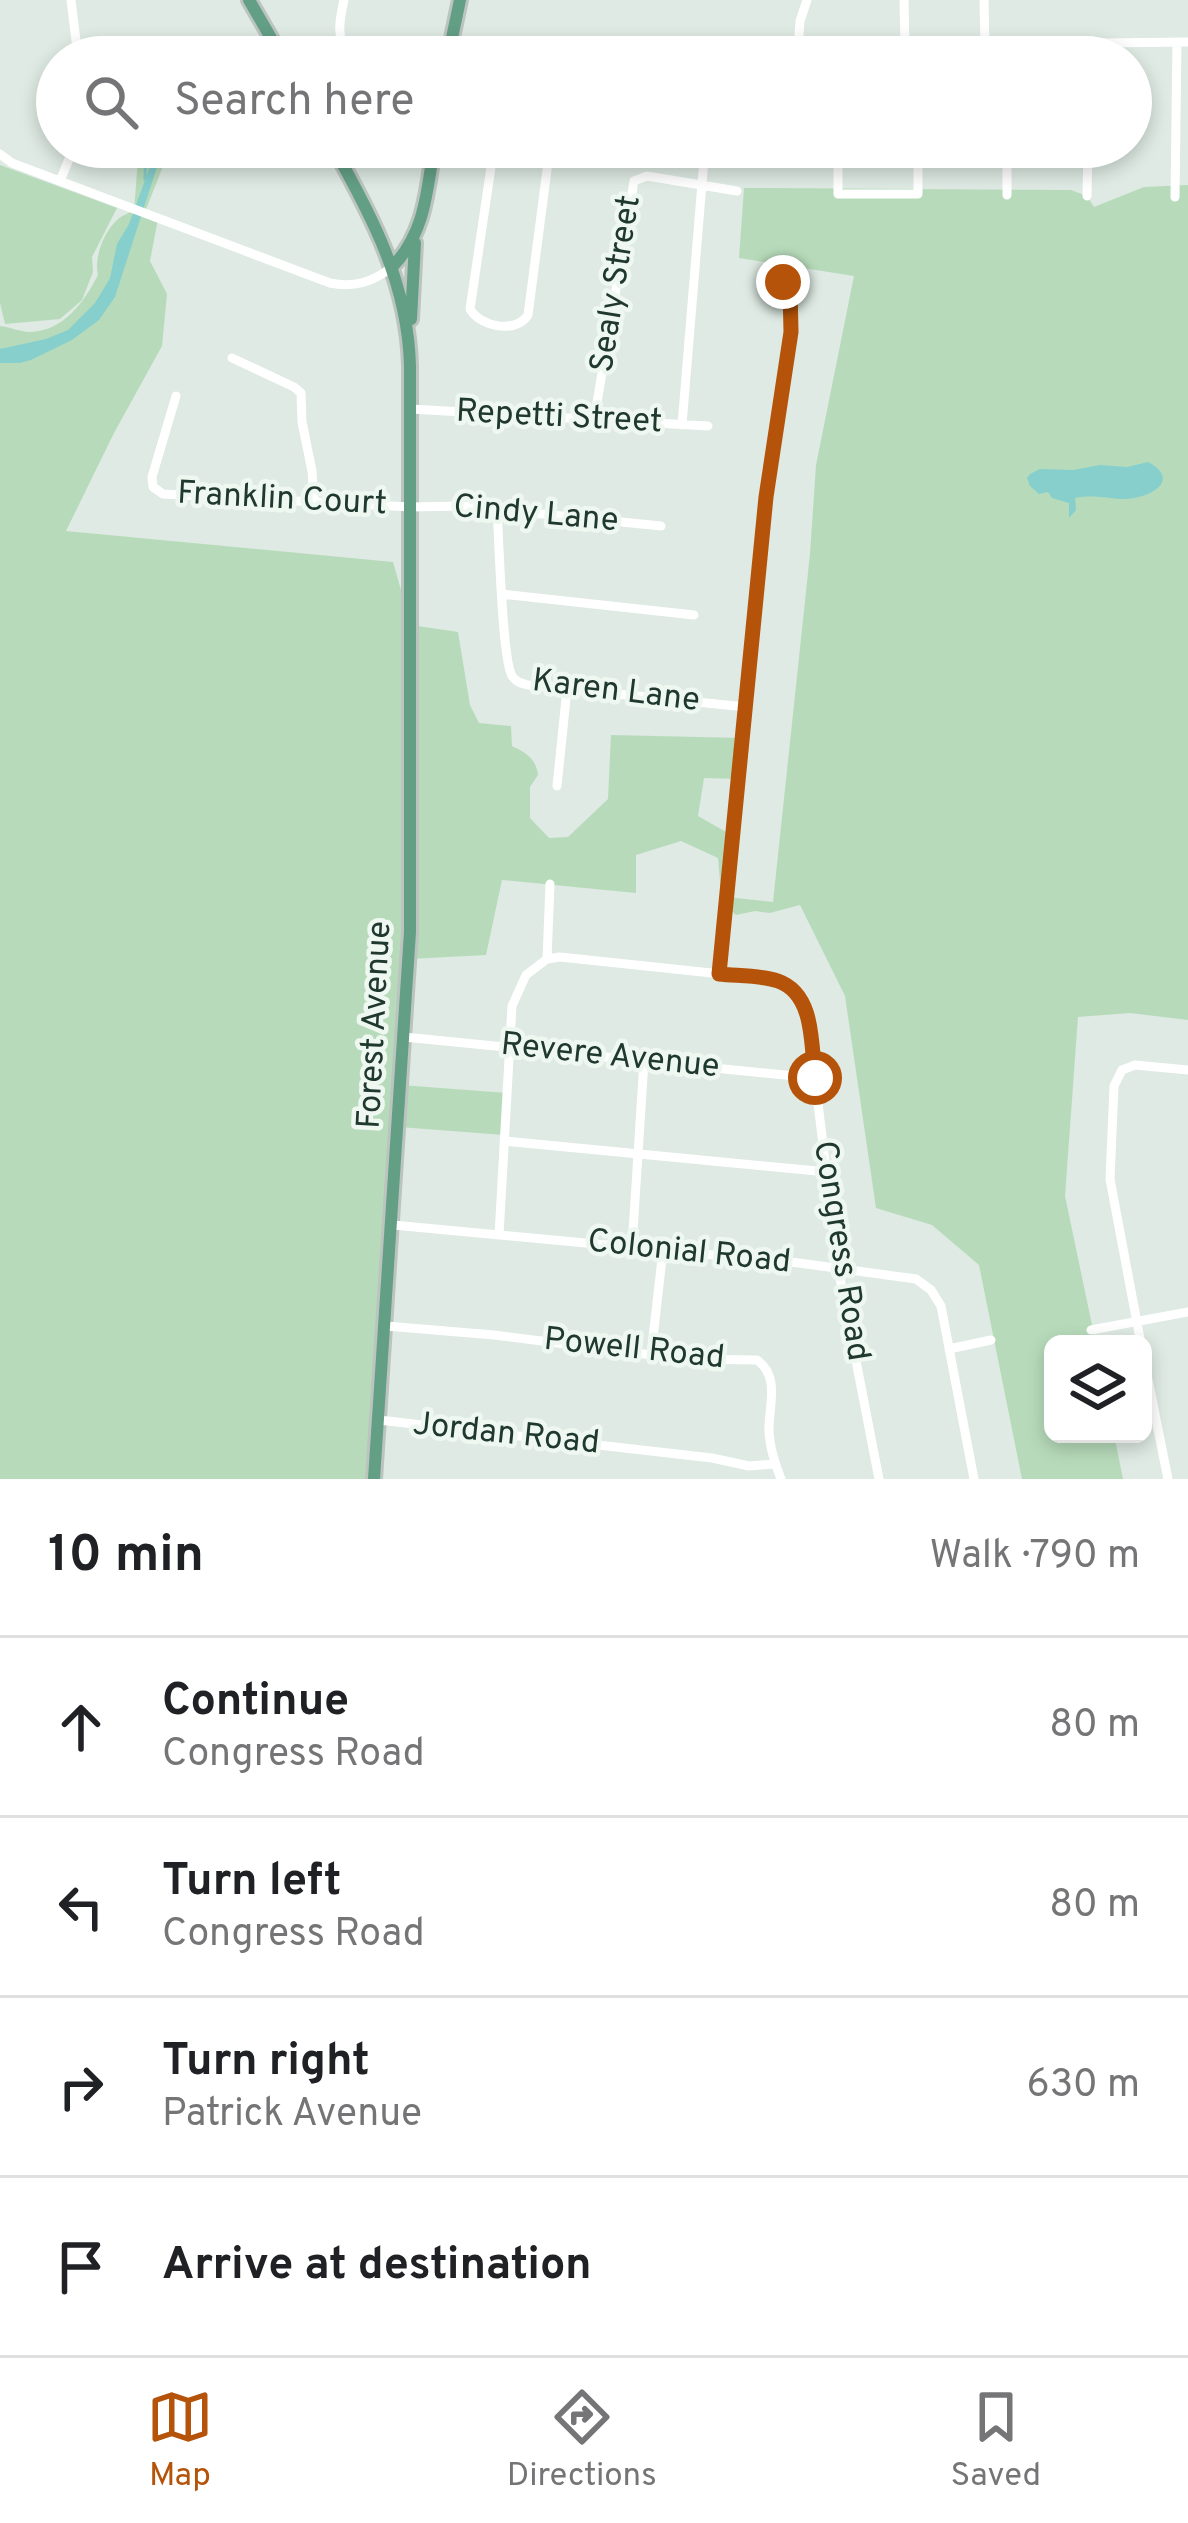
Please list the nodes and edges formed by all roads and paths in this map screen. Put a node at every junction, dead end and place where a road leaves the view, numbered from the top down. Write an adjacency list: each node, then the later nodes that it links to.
1 (71, 0): 8 (street)
2 (249, 0): 9 (main road)
3 (344, 0): 10 (street)
4 (460, 0): 11 (main road)
5 (807, 0): 12 (street)
6 (904, 0): 13 (street)
7 (984, 0): 14 (street)
8 (75, 36)
9 (270, 36)
10 (340, 36)
11 (452, 36)
12 (799, 36)
13 (911, 36)
14 (985, 36)
15 (1152, 42): 16 (street)
16 (1182, 42): 33 (street)
17 (0, 154): 28 (street)
18 (65, 168): 28 (street)
19 (345, 168): 35 (main road)
20 (431, 168): 34 (main road)
21 (491, 168): 22 (street)
22 (547, 168)
23 (703, 168): 29 (street)
24 (838, 168): 25 (street)
25 (918, 168)
26 (1007, 168): 31 (street)
27 (1088, 168): 32 (street)
28 (60, 181): 35 (street)
29 (701, 187): 30 (street, Sealy Street); 41 (street, Sealy Street); 42 (street)
30 (737, 191)
31 (1007, 195)
32 (1087, 196)
33 (1175, 196)
34 (415, 236): 35 (main road); 37 (main road)
35 (392, 267): 37 (main road)
36 (783, 282): 51 (street)
37 (410, 350): 40 (main road)
38 (232, 358): 44 (street)
39 (176, 396): 44 (street, Franklin Court)
40 (411, 409): 41 (street, Repetti Street); 45 (main road)
41 (594, 421): 42 (street, Repetti Street)
42 (682, 425): 43 (street, Repetti Street)
43 (708, 425)
44 (314, 502): 45 (street, Franklin Court)
45 (411, 507): 46 (street, Cindy Lane); 56 (main road, Forest Avenue)
46 (497, 510): 47 (street, Cindy Lane); 48 (street, Karen Lane)
47 (661, 526)
48 (502, 594): 49 (street); 50 (street, Karen Lane)
49 (694, 615)
50 (567, 689): 51 (street, Karen Lane); 52 (street)
51 (746, 707): 55 (street)
52 (557, 786)
53 (550, 884): 54 (street)
54 (547, 959): 55 (street, Congress Road); 57 (street)
55 (719, 974): 60 (street, Congress Road)
56 (404, 1037): 57 (street, Revere Avenue); 64 (main road, Forest Avenue)
57 (509, 1047): 58 (street, Revere Avenue); 61 (street)
58 (644, 1061): 60 (street, Revere Avenue); 62 (street)
59 (1188, 1070): 70 (street)
60 (815, 1078): 63 (street, Congress Road)
61 (504, 1142): 62 (street); 65 (street)
62 (638, 1154): 63 (street); 66 (street)
63 (827, 1172): 68 (street, Congress Road)
64 (393, 1225): 65 (street, Colonial Road); 71 (main road, Forest Avenue)
65 (499, 1235): 66 (street, Colonial Road)
66 (632, 1247): 67 (street, Colonial Road)
67 (663, 1250): 68 (street, Colonial Road); 76 (street)
68 (838, 1268): 75 (street, Colonial Road); 82 (street, Congress Road)
69 (1188, 1312): 70 (street)
70 (1136, 1322): 72 (street); 73 (street)
71 (386, 1326): 76 (street, Powell Road); 78 (main road, Forest Avenue)
72 (1091, 1330)
73 (1139, 1335)
74 (991, 1340): 75 (street)
75 (949, 1349): 83 (street, Colonial Road)
76 (651, 1355): 79 (street, Powell Road)
77 (1152, 1400): 84 (street)
78 (379, 1420): 79 (street, Jordan Road); 80 (main road, Forest Avenue)
79 (775, 1464): 81 (street, Powell Road)
80 (374, 1479)
81 (781, 1479)
82 (879, 1479)
83 (974, 1479)
84 (1168, 1479)

